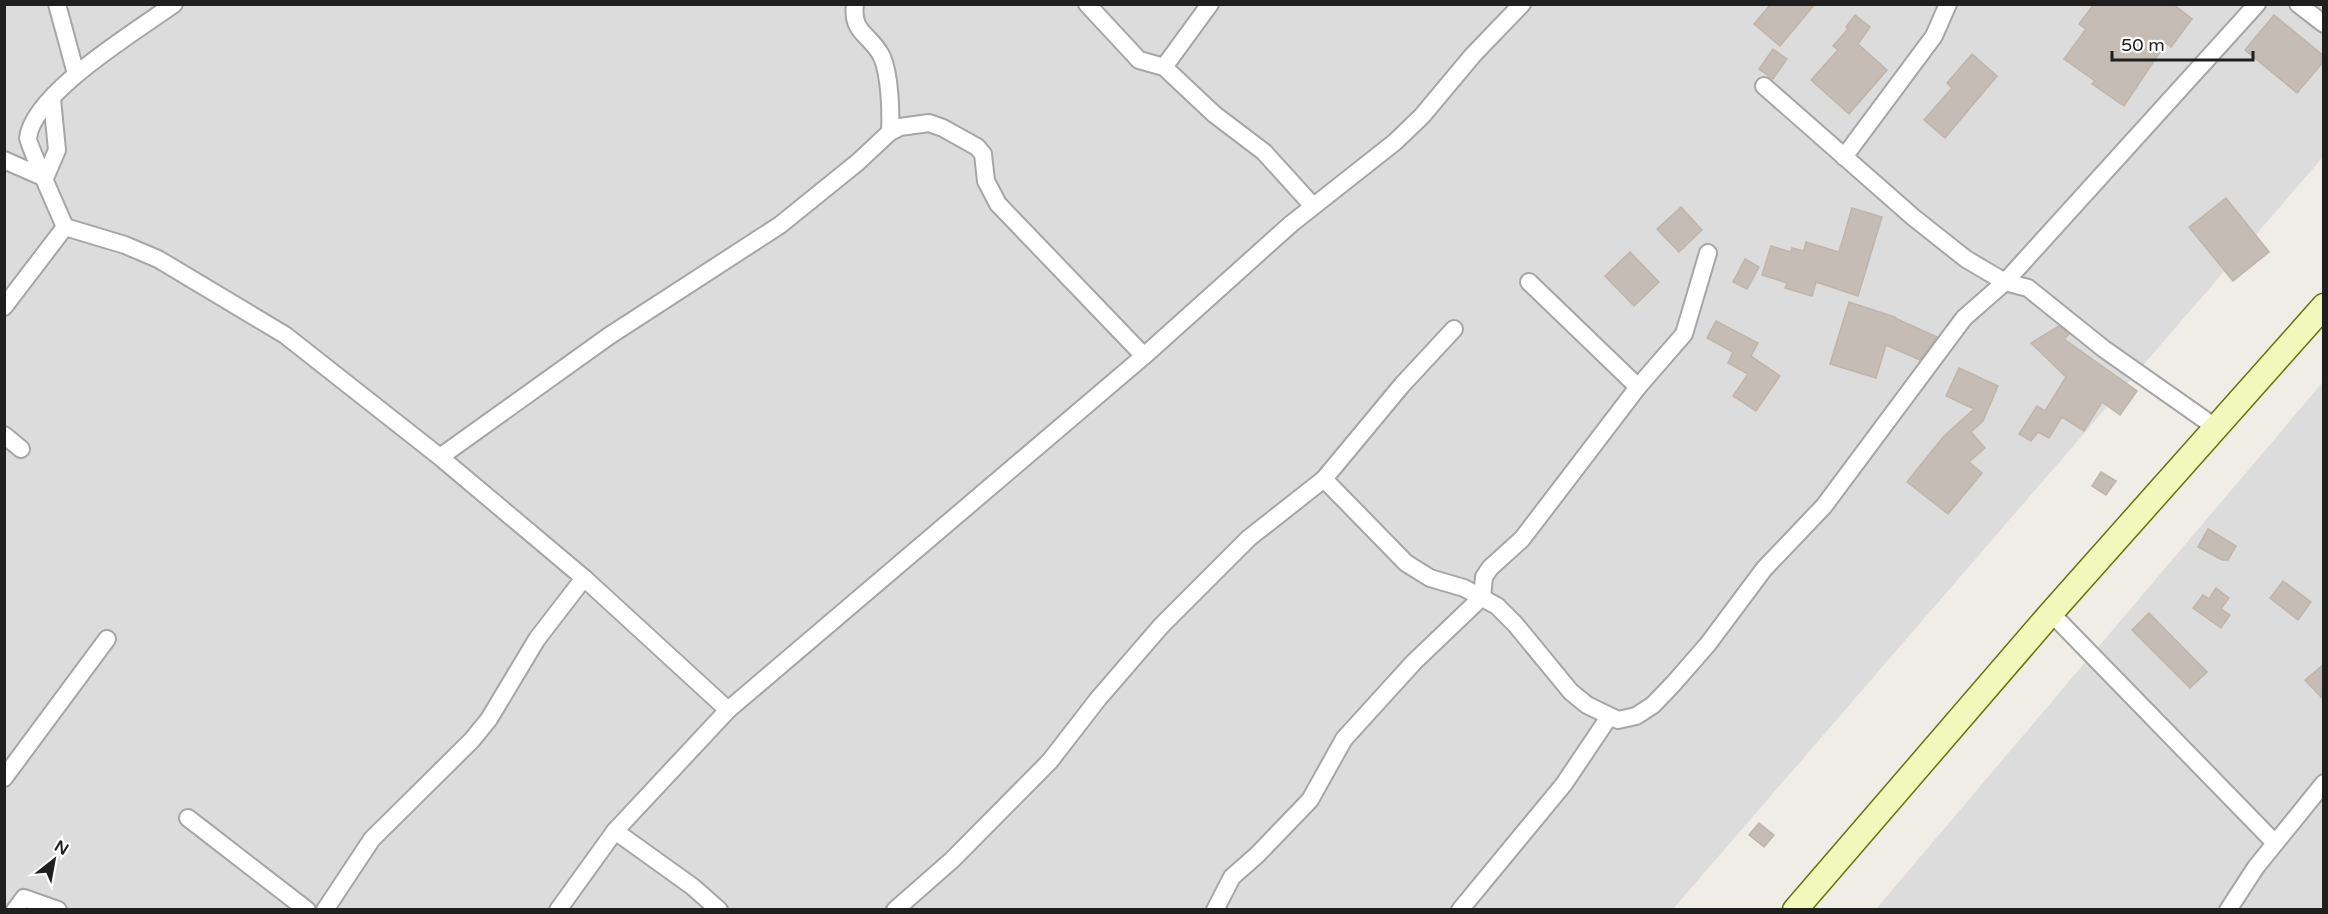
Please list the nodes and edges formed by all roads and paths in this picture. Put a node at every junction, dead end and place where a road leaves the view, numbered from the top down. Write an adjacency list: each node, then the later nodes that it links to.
1 (57, 4): 12 (street)
2 (174, 4): 12 (street)
3 (855, 4): 15 (street)
4 (1087, 4): 11 (street)
5 (1210, 4): 11 (street)
6 (1522, 4): 19 (street)
7 (1947, 4): 16 (street)
8 (2257, 4): 23 (street)
9 (2298, 4): 10 (street)
10 (2324, 24)
11 (1164, 68): 19 (street)
12 (75, 74): 14 (street)
13 (1764, 86): 16 (street)
14 (52, 99): 18 (street); 18 (street)
15 (890, 132): 27 (street); 32 (street)
16 (1844, 157): 23 (street)
17 (4, 160): 18 (street)
18 (45, 178): 20 (street)
19 (1313, 206): 27 (street)
20 (65, 227): 25 (street); 32 (street)
21 (1708, 253): 28 (street)
22 (1529, 282): 28 (street)
23 (2006, 282): 29 (street); 39 (street)
24 (2324, 306): 29 (main road)
25 (4, 307)
26 (1454, 329): 33 (street)
27 (1144, 356): 38 (street)
28 (1638, 387): 35 (street)
29 (2215, 427): 36 (main road)
30 (4, 435): 31 (street)
31 (21, 449)
32 (440, 458): 34 (street)
33 (1324, 479): 35 (street); 51 (street)
34 (584, 578): 38 (street); 48 (street)
35 (1482, 597): 39 (street); 52 (street)
36 (2050, 613): 44 (street); 54 (main road)
37 (107, 639): 40 (street)
38 (728, 710): 43 (street)
39 (1609, 717): 53 (street)
40 (4, 778)
41 (2324, 783): 44 (street)
42 (188, 818): 47 (street)
43 (615, 831): 49 (street); 50 (street)
44 (2275, 843): 55 (street)
45 (15, 909): 46 (street)
46 (58, 909)
47 (307, 909)
48 (325, 909)
49 (558, 909)
50 (719, 909)
51 (895, 909)
52 (1215, 909)
53 (1460, 909)
54 (1795, 909)
55 (2228, 909)

